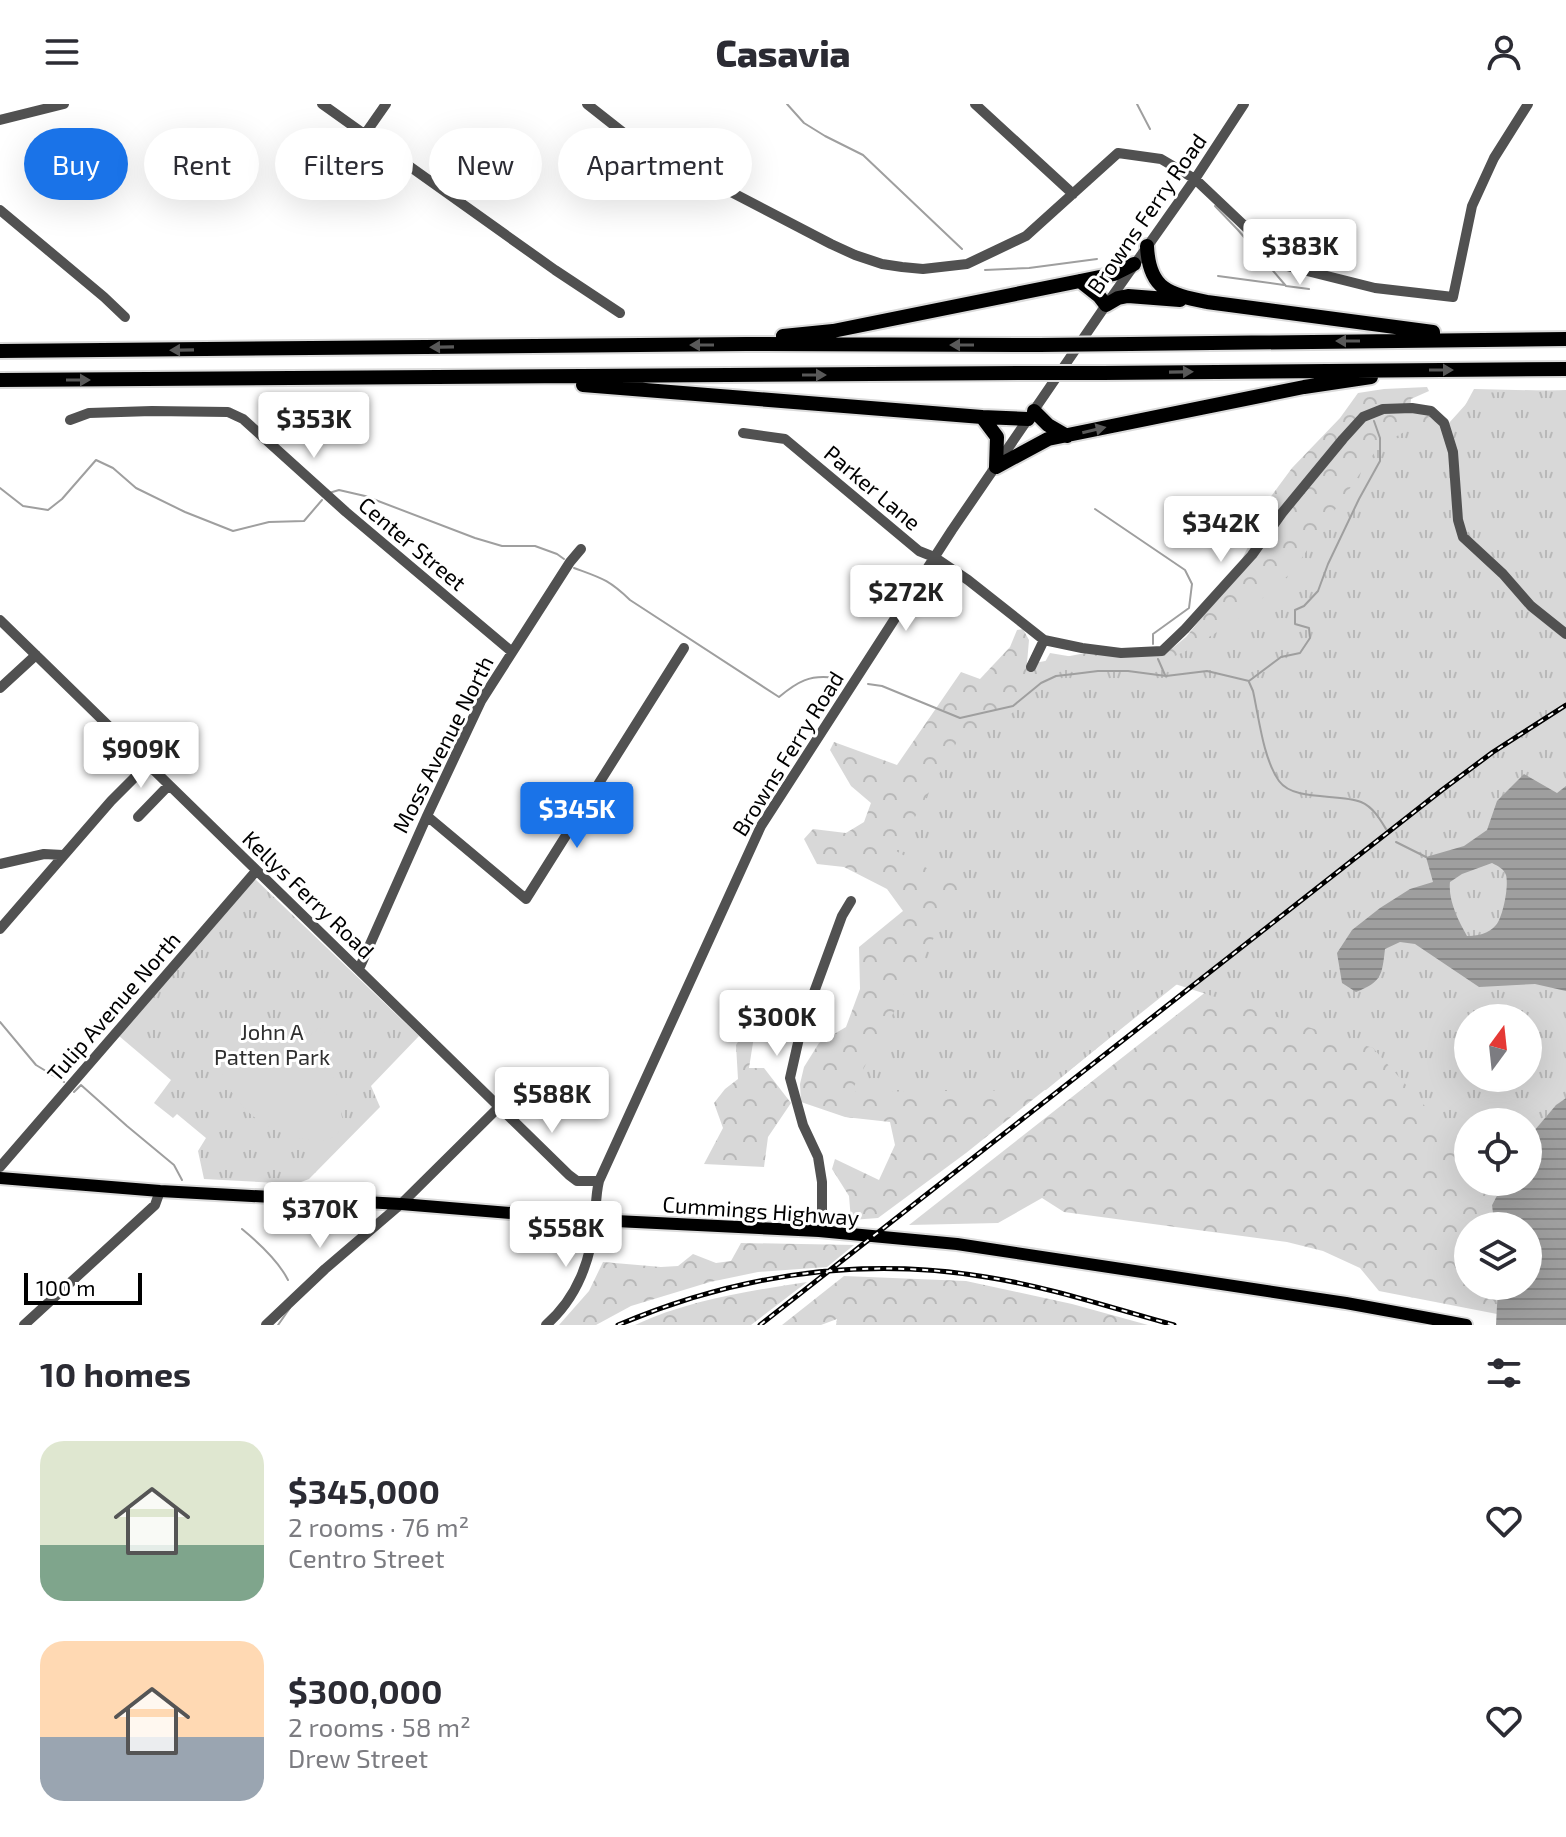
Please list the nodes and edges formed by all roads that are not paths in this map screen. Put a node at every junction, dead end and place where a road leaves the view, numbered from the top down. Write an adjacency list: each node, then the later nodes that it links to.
1 (64, 104): 8 (street)
2 (322, 104): 9 (street)
3 (386, 104): 10 (street)
4 (587, 104): 13 (street)
5 (975, 104): 13 (street)
6 (1244, 104): 12 (street, Browns Ferry Road)
7 (1528, 104): 12 (street)
8 (0, 120)
9 (356, 128)
10 (369, 128)
11 (413, 168): 20 (street)
12 (1195, 179): 13 (street); 15 (street, Browns Ferry Road)
13 (1073, 194)
14 (0, 210): 21 (street)
15 (1147, 246): 16 (street, Browns Ferry Road); 18 (highway)
16 (1134, 264): 17 (highway); 19 (street, Browns Ferry Road)
17 (1080, 281): 19 (highway); 24 (highway)
18 (1207, 302): 19 (highway); 23 (highway)
19 (1106, 305): 30 (street, Browns Ferry Road)
20 (620, 313)
21 (125, 317)
22 (1566, 339): 23 (highway)
23 (1489, 340): 24 (highway, one-way to 24, bridge)
24 (746, 344): 25 (highway, one-way to 25)
25 (0, 351)
26 (1566, 369): 27 (highway, one-way to 26)
27 (1397, 370): 28 (highway, one-way to 27, bridge); 34 (highway, one-way to 27)
28 (492, 377): 29 (highway, one-way to 28); 31 (highway)
29 (0, 380)
30 (1031, 415): 31 (highway); 34 (highway); 35 (street, Browns Ferry Road)
31 (982, 417): 35 (highway)
32 (70, 420): 42 (street, Center Street)
33 (743, 433): 37 (street, Parker Lane)
34 (1067, 436): 35 (highway)
35 (996, 467): 37 (street, Browns Ferry Road)
36 (581, 549): 42 (street, Moss Avenue North)
37 (934, 557): 40 (street, Parker Lane); 59 (street, Browns Ferry Road)
38 (0, 620): 43 (street, Kellys Ferry Road)
39 (1566, 634): 40 (street, Parker Lane)
40 (1044, 640): 44 (street)
41 (684, 648): 48 (street)
42 (512, 652): 48 (street, Moss Avenue North)
43 (36, 655): 45 (street); 46 (street, Kellys Ferry Road)
44 (1031, 667)
45 (0, 688)
46 (148, 764): 47 (street, Kellys Ferry Road); 50 (street)
47 (169, 785): 49 (street); 52 (street, Kellys Ferry Road)
48 (427, 816): 55 (street, Moss Avenue North)
49 (138, 817)
50 (63, 855): 51 (street); 54 (street)
51 (0, 864)
52 (256, 871): 55 (street, Kellys Ferry Road); 57 (street, Tulip Avenue North)
53 (851, 901): 63 (street)
54 (0, 929)
55 (359, 969): 56 (street, Kellys Ferry Road)
56 (499, 1107): 59 (street, Kellys Ferry Road); 61 (street)
57 (0, 1167)
58 (0, 1178): 60 (main road, Cummings Highway)
59 (599, 1181): 62 (street, Browns Ferry Road)
60 (160, 1191): 61 (main road, Cummings Highway); 64 (street)
61 (401, 1204): 62 (main road, Cummings Highway); 65 (street)
62 (595, 1220): 63 (main road, Cummings Highway); 66 (street, Browns Ferry Road)
63 (819, 1231): 67 (main road, Cummings Highway)
64 (24, 1325)
65 (266, 1325)
66 (546, 1325)
67 (1466, 1325)

